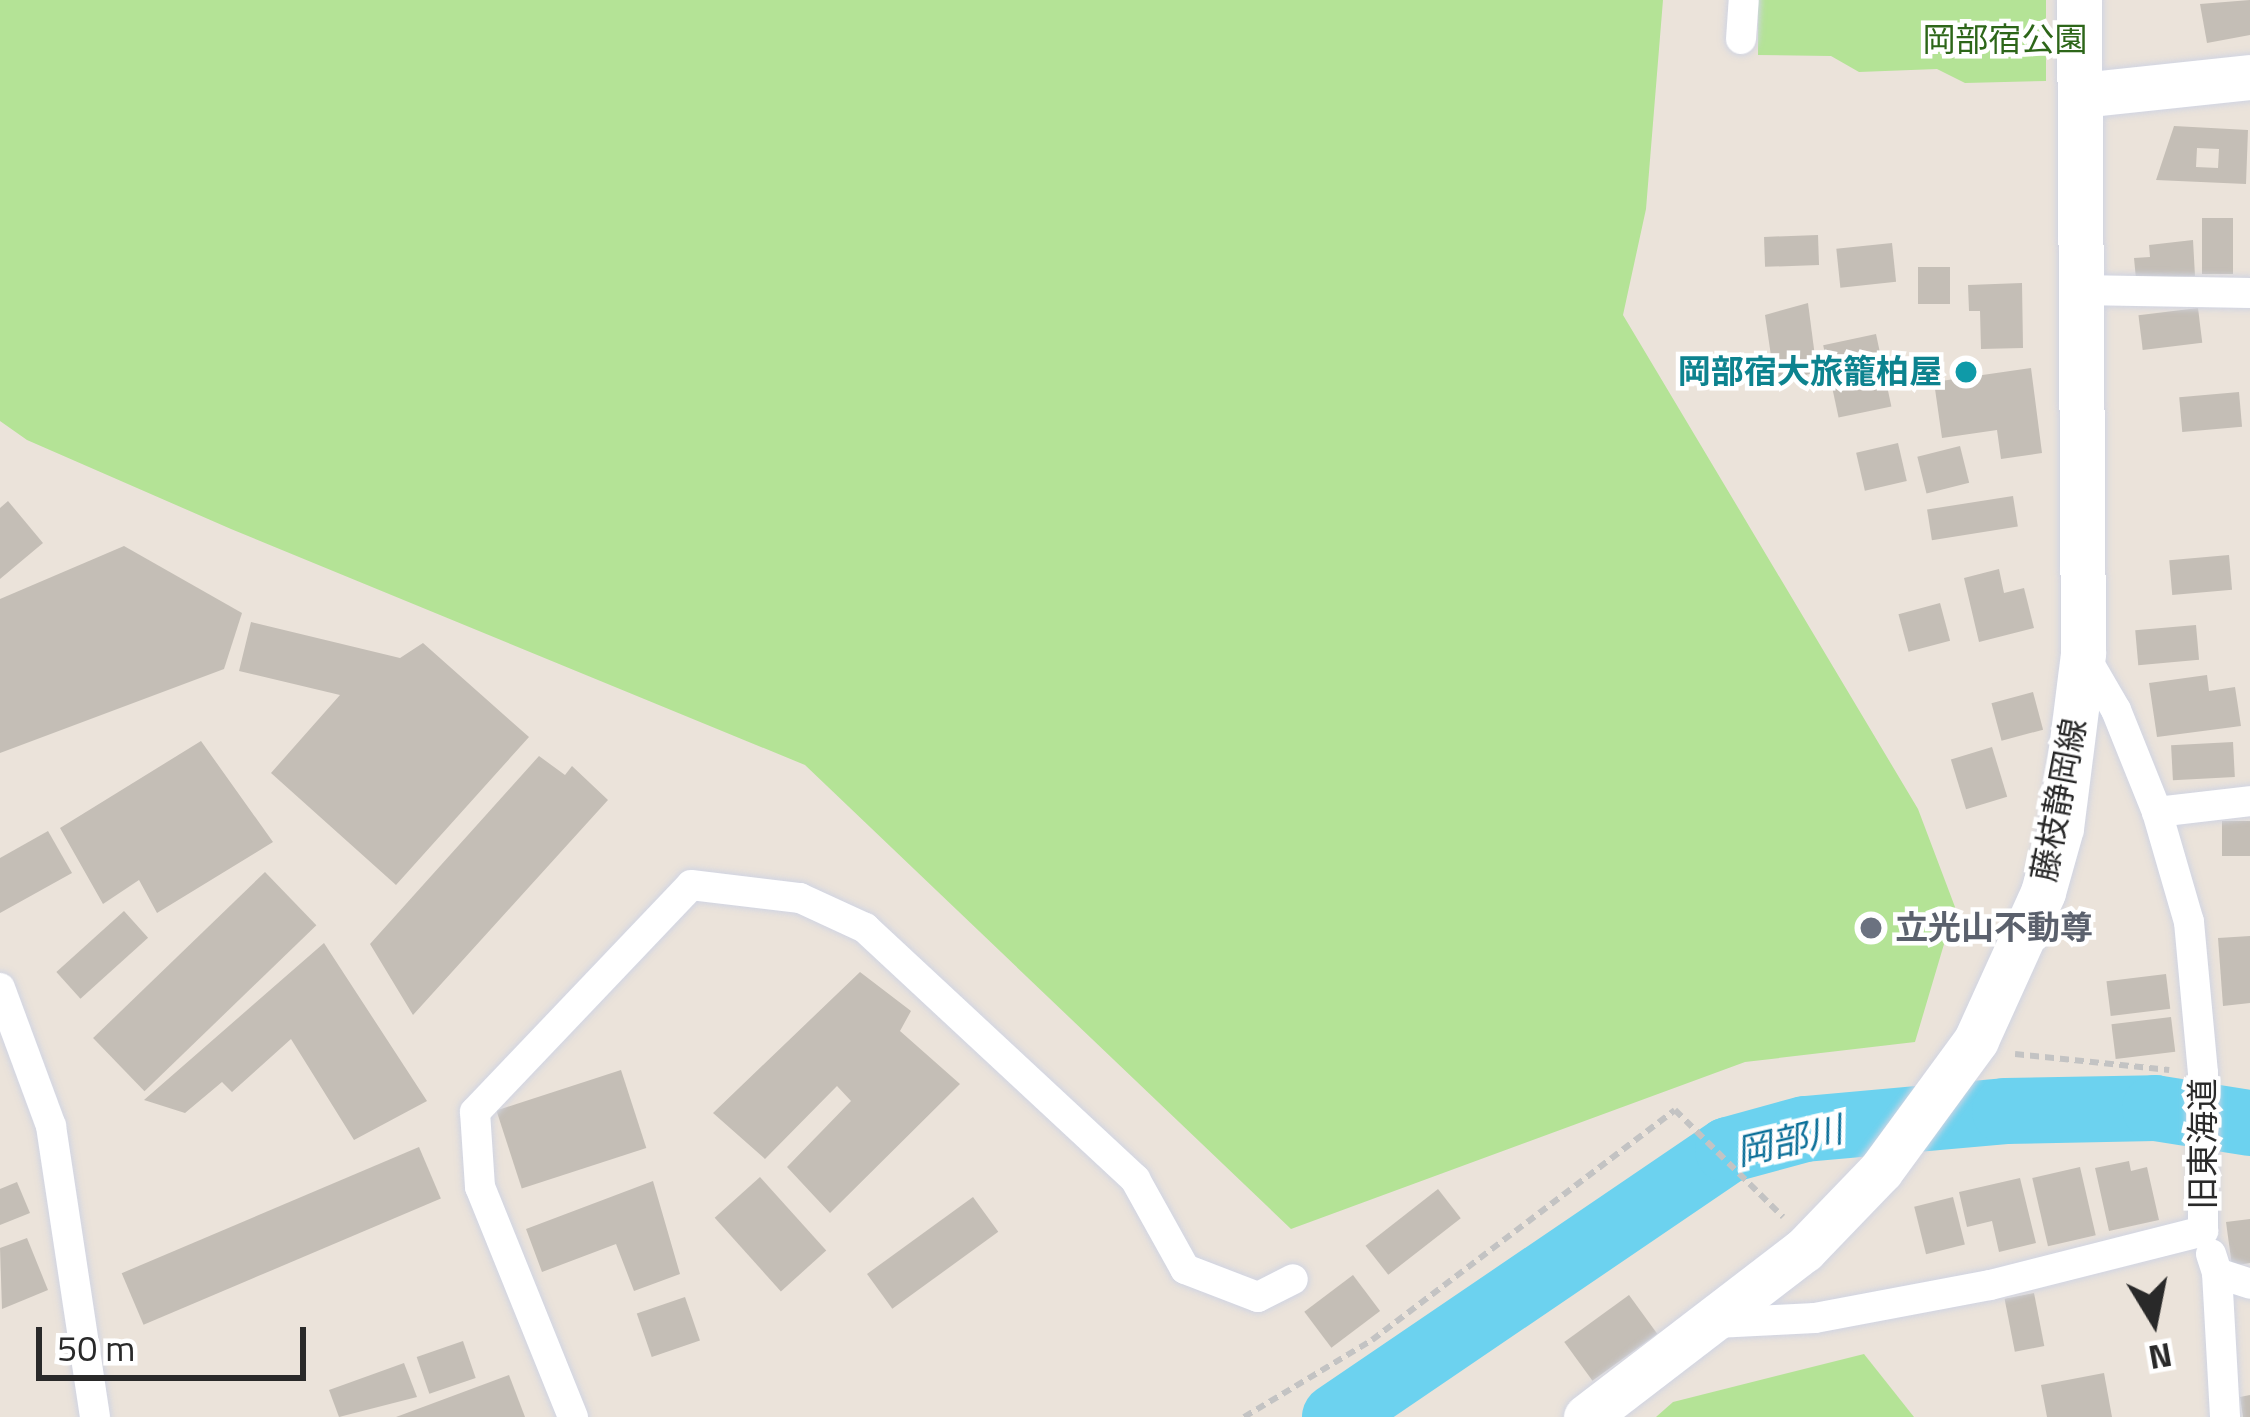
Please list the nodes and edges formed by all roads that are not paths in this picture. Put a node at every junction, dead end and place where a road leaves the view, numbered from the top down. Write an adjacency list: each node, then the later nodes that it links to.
1 (1744, 0): 3 (street)
2 (2078, 0): 5 (main road, 藤枝静岡線)
3 (1741, 39)
4 (2250, 76): 5 (main road)
5 (2080, 95): 6 (main road, 藤枝静岡線)
6 (2080, 290): 7 (street); 8 (main road, 藤枝静岡線)
7 (2250, 293)
8 (2083, 653): 10 (street, 旧東海道); 16 (main road, 藤枝静岡線)
9 (2250, 801): 10 (street)
10 (2157, 812): 12 (street, 旧東海道)
11 (0, 988): 17 (street)
12 (2203, 1231): 13 (street); 16 (street, 旧東海道)
13 (2217, 1273): 15 (street); 20 (street)
14 (1293, 1279): 18 (street)
15 (2250, 1284)
16 (1716, 1323): 19 (main road, 藤枝静岡線)
17 (95, 1417)
18 (573, 1417)
19 (1586, 1417)
20 (2225, 1417)

